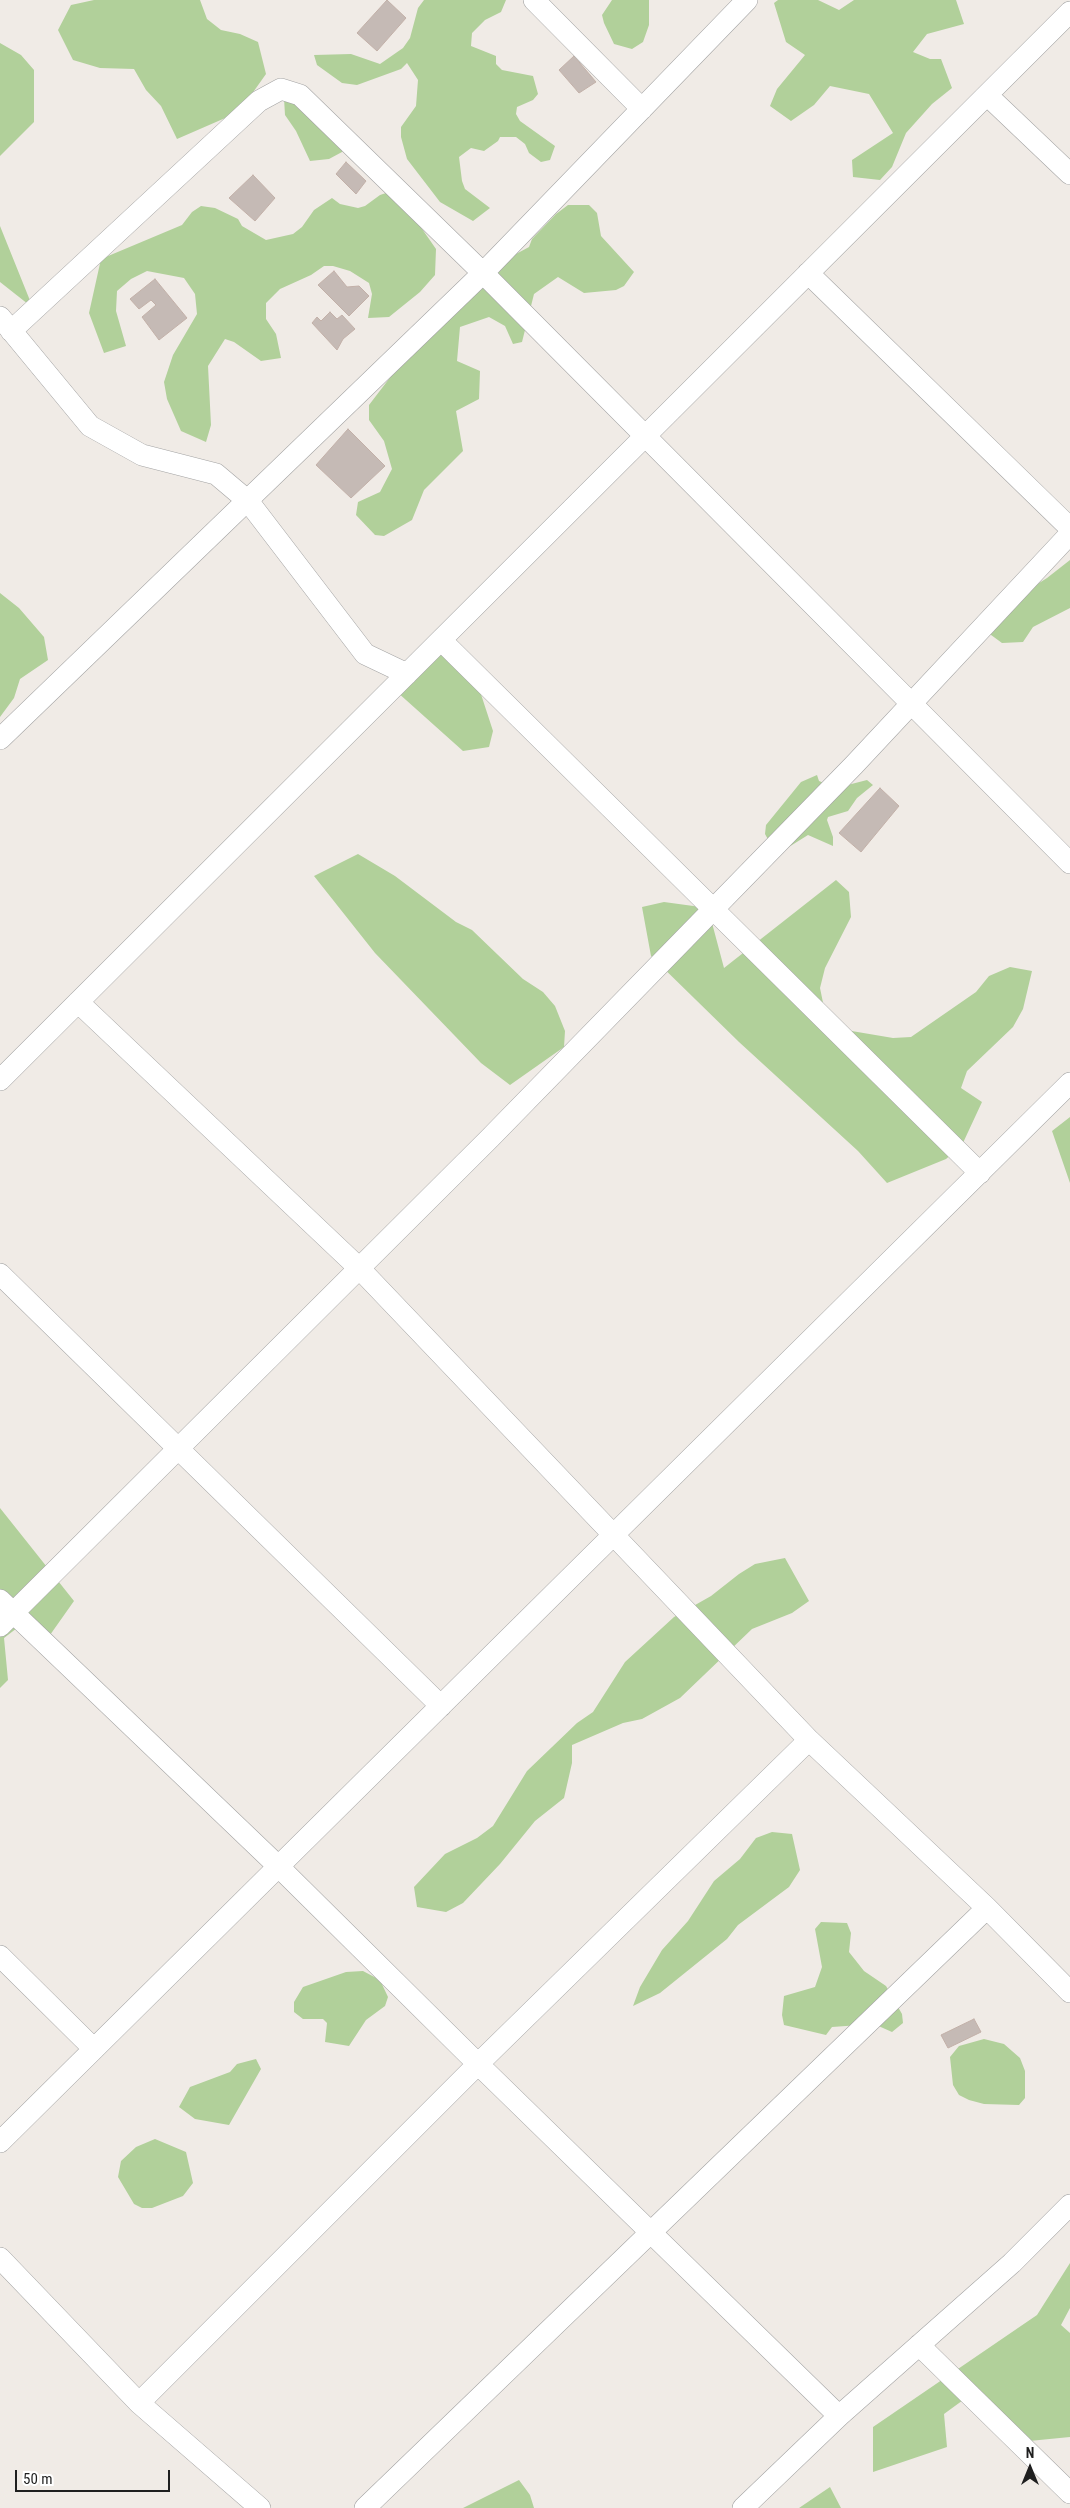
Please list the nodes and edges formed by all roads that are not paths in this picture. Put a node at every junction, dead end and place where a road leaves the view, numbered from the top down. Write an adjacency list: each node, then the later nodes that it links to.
1 (534, 0): 5 (street)
2 (747, 0): 5 (street)
3 (1070, 12): 4 (street)
4 (987, 95): 6 (street); 8 (street)
5 (642, 109): 7 (street)
6 (1070, 174)
7 (483, 273): 9 (street); 10 (street); 11 (street)
8 (808, 273): 10 (street); 12 (street)
9 (6, 324): 11 (street)
10 (645, 436): 14 (street); 16 (street)
11 (248, 501): 15 (street); 17 (street)
12 (1070, 528)
13 (1066, 544): 16 (street)
14 (441, 640): 15 (street); 19 (street)
15 (407, 674): 20 (street)
16 (911, 703): 18 (street); 19 (street)
17 (0, 739)
18 (1070, 862)
19 (713, 909): 23 (street); 24 (street)
20 (78, 1002): 21 (street); 24 (street)
21 (0, 1080)
22 (1070, 1083): 23 (street)
23 (980, 1173): 27 (street)
24 (359, 1268): 26 (street); 27 (street)
25 (0, 1274): 26 (street)
26 (178, 1449): 28 (street); 29 (street)
27 (613, 1535): 29 (street); 30 (street)
28 (4, 1613): 31 (street)
29 (441, 1706): 31 (street)
30 (809, 1740): 32 (street); 36 (street)
31 (279, 1867): 35 (street); 36 (street)
32 (987, 1908): 34 (street); 39 (street)
33 (0, 1956): 35 (street)
34 (1070, 1992)
35 (94, 2049): 37 (street)
36 (478, 2064): 39 (street); 42 (street)
37 (0, 2142)
38 (1070, 2205): 41 (street)
39 (652, 2234): 43 (street); 46 (street)
40 (0, 2258): 42 (street)
41 (919, 2345): 43 (street); 44 (street)
42 (139, 2403): 45 (street)
43 (839, 2416): 47 (street)
44 (1070, 2493)
45 (260, 2508)
46 (365, 2508)
47 (743, 2508)

